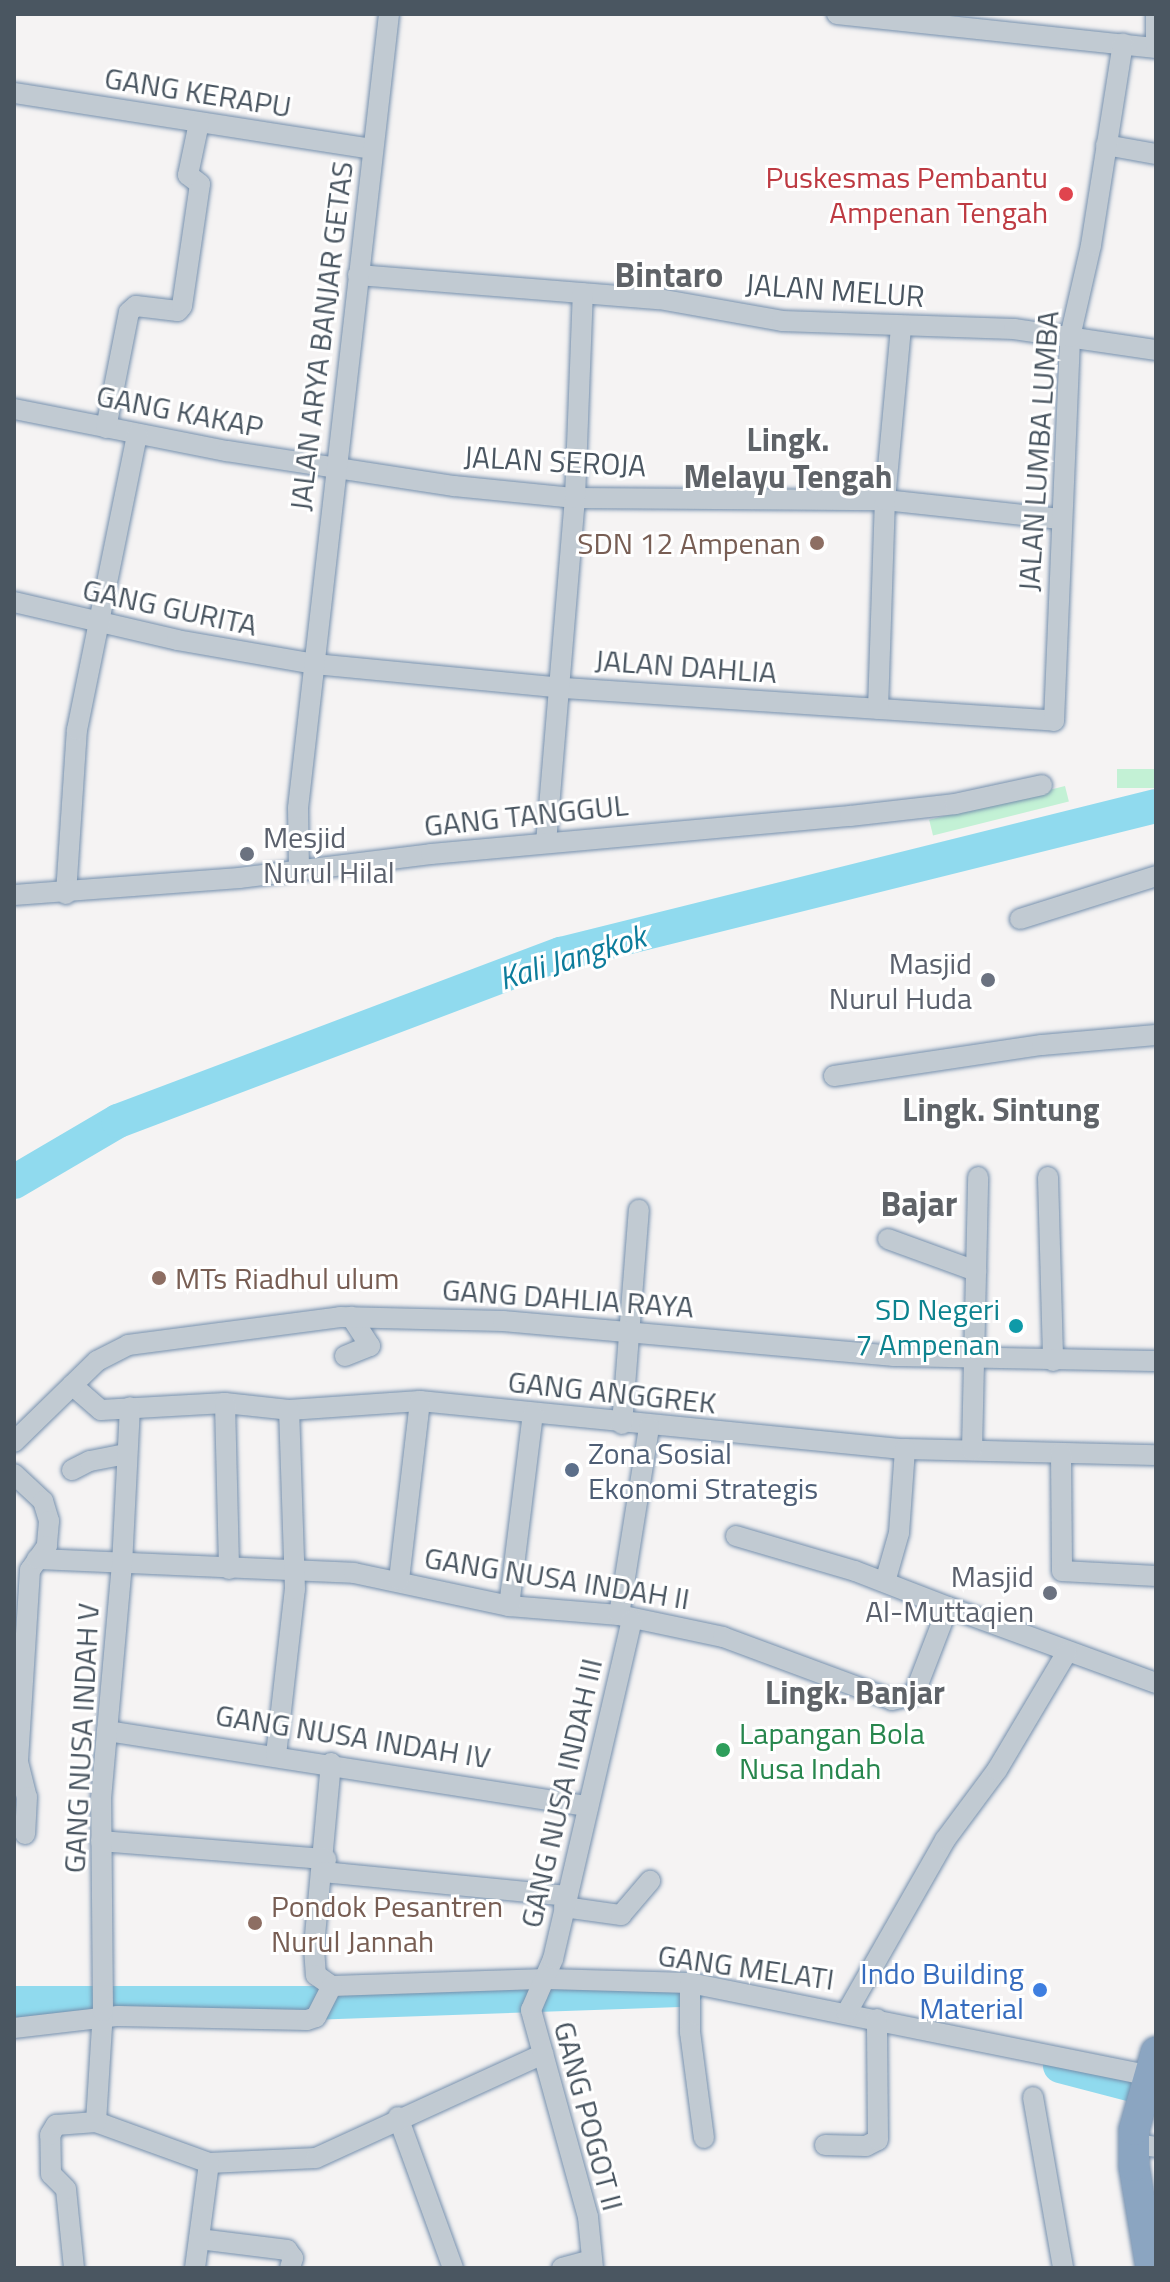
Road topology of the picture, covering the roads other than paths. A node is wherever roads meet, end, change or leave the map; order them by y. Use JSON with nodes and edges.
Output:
{"nodes":[{"id":1,"x":389,"y":14,"type":"edge"},
{"id":2,"x":837,"y":14,"type":"edge"},
{"id":3,"x":1156,"y":14,"type":"edge"},
{"id":4,"x":954,"y":21,"type":"edge"},
{"id":5,"x":1123,"y":44,"type":"junction"},
{"id":6,"x":1156,"y":47,"type":"edge"},
{"id":7,"x":14,"y":93,"type":"edge"},
{"id":8,"x":199,"y":123,"type":"junction"},
{"id":9,"x":1106,"y":145,"type":"junction"},
{"id":10,"x":373,"y":149,"type":"junction"},
{"id":11,"x":1156,"y":154,"type":"edge"},
{"id":12,"x":358,"y":275,"type":"junction"},
{"id":13,"x":583,"y":293,"type":"junction"},
{"id":14,"x":901,"y":326,"type":"junction"},
{"id":15,"x":1070,"y":337,"type":"junction"},
{"id":16,"x":1156,"y":350,"type":"edge"},
{"id":17,"x":14,"y":409,"type":"edge"},
{"id":18,"x":106,"y":428,"type":"junction"},
{"id":19,"x":137,"y":434,"type":"junction"},
{"id":20,"x":335,"y":469,"type":"junction"},
{"id":21,"x":575,"y":498,"type":"junction"},
{"id":22,"x":885,"y":500,"type":"junction"},
{"id":23,"x":1060,"y":519,"type":"junction"},
{"id":24,"x":14,"y":602,"type":"edge"},
{"id":25,"x":99,"y":624,"type":"junction"},
{"id":26,"x":314,"y":664,"type":"junction"},
{"id":27,"x":563,"y":688,"type":"junction"},
{"id":28,"x":878,"y":709,"type":"junction"},
{"id":29,"x":1054,"y":721,"type":"joint"},
{"id":30,"x":1042,"y":785,"type":"dead end"},
{"id":31,"x":546,"y":843,"type":"junction"},
{"id":32,"x":299,"y":871,"type":"junction"},
{"id":33,"x":1156,"y":876,"type":"edge"},
{"id":34,"x":66,"y":894,"type":"junction"},
{"id":35,"x":14,"y":895,"type":"edge"},
{"id":36,"x":1020,"y":919,"type":"dead end"},
{"id":37,"x":1156,"y":1035,"type":"edge"},
{"id":38,"x":834,"y":1076,"type":"dead end"},
{"id":39,"x":978,"y":1177,"type":"dead end"},
{"id":40,"x":1048,"y":1177,"type":"dead end"},
{"id":41,"x":639,"y":1210,"type":"dead end"},
{"id":42,"x":888,"y":1239,"type":"dead end"},
{"id":43,"x":976,"y":1271,"type":"junction"},
{"id":44,"x":351,"y":1317,"type":"junction"},
{"id":45,"x":629,"y":1332,"type":"junction"},
{"id":46,"x":345,"y":1356,"type":"dead end"},
{"id":47,"x":972,"y":1360,"type":"junction"},
{"id":48,"x":1053,"y":1361,"type":"junction"},
{"id":49,"x":1156,"y":1361,"type":"edge"},
{"id":50,"x":72,"y":1385,"type":"junction"},
{"id":51,"x":420,"y":1401,"type":"junction"},
{"id":52,"x":225,"y":1403,"type":"junction"},
{"id":53,"x":130,"y":1407,"type":"junction"},
{"id":54,"x":289,"y":1410,"type":"junction"},
{"id":55,"x":533,"y":1414,"type":"junction"},
{"id":56,"x":622,"y":1424,"type":"junction"},
{"id":57,"x":649,"y":1427,"type":"junction"},
{"id":58,"x":14,"y":1442,"type":"edge"},
{"id":59,"x":905,"y":1449,"type":"junction"},
{"id":60,"x":972,"y":1450,"type":"junction"},
{"id":61,"x":1061,"y":1453,"type":"junction"},
{"id":62,"x":125,"y":1454,"type":"junction"},
{"id":63,"x":1156,"y":1455,"type":"edge"},
{"id":64,"x":72,"y":1470,"type":"dead end"},
{"id":65,"x":14,"y":1474,"type":"edge"},
{"id":66,"x":736,"y":1536,"type":"dead end"},
{"id":67,"x":37,"y":1559,"type":"junction"},
{"id":68,"x":122,"y":1565,"type":"junction"},
{"id":69,"x":229,"y":1569,"type":"junction"},
{"id":70,"x":294,"y":1572,"type":"junction"},
{"id":71,"x":1156,"y":1576,"type":"edge"},
{"id":72,"x":399,"y":1580,"type":"junction"},
{"id":73,"x":885,"y":1582,"type":"junction"},
{"id":74,"x":509,"y":1606,"type":"junction"},
{"id":75,"x":948,"y":1607,"type":"junction"},
{"id":76,"x":626,"y":1618,"type":"junction"},
{"id":77,"x":1067,"y":1652,"type":"junction"},
{"id":78,"x":1156,"y":1683,"type":"edge"},
{"id":79,"x":107,"y":1731,"type":"junction"},
{"id":80,"x":276,"y":1755,"type":"junction"},
{"id":81,"x":331,"y":1763,"type":"junction"},
{"id":82,"x":588,"y":1806,"type":"junction"},
{"id":83,"x":25,"y":1834,"type":"dead end"},
{"id":84,"x":101,"y":1841,"type":"junction"},
{"id":85,"x":325,"y":1866,"type":"junction"},
{"id":86,"x":650,"y":1881,"type":"dead end"},
{"id":87,"x":566,"y":1901,"type":"junction"},
{"id":88,"x":690,"y":1985,"type":"junction"},
{"id":89,"x":544,"y":1986,"type":"junction"},
{"id":90,"x":326,"y":1997,"type":"junction"},
{"id":91,"x":102,"y":2007,"type":"junction"},
{"id":92,"x":847,"y":2012,"type":"junction"},
{"id":93,"x":877,"y":2021,"type":"junction"},
{"id":94,"x":14,"y":2028,"type":"edge"},
{"id":95,"x":543,"y":2054,"type":"junction"},
{"id":96,"x":1149,"y":2069,"type":"edge"},
{"id":97,"x":1033,"y":2097,"type":"dead end"},
{"id":98,"x":398,"y":2117,"type":"junction"},
{"id":99,"x":96,"y":2122,"type":"junction"},
{"id":100,"x":704,"y":2138,"type":"dead end"},
{"id":101,"x":825,"y":2145,"type":"dead end"},
{"id":102,"x":1146,"y":2146,"type":"edge"},
{"id":103,"x":209,"y":2163,"type":"junction"},
{"id":104,"x":199,"y":2239,"type":"junction"},
{"id":105,"x":592,"y":2264,"type":"edge"},
{"id":106,"x":74,"y":2268,"type":"edge"},
{"id":107,"x":195,"y":2268,"type":"edge"},
{"id":108,"x":290,"y":2268,"type":"edge"},
{"id":109,"x":453,"y":2268,"type":"edge"},
{"id":110,"x":562,"y":2268,"type":"edge"},
{"id":111,"x":1063,"y":2268,"type":"edge"},
{"id":112,"x":1151,"y":2268,"type":"edge"}],
"edges":[{"from":1,"to":10,"type":"street","name":"JALAN ARYA BANJAR GETAS"},
{"from":2,"to":4,"type":"street"},
{"from":3,"to":6,"type":"street"},
{"from":4,"to":5,"type":"street"},
{"from":5,"to":6,"type":"street"},
{"from":5,"to":9,"type":"street","name":"JALAN LUMBA LUMBA"},
{"from":7,"to":8,"type":"street","name":"GANG KERAPU"},
{"from":8,"to":10,"type":"street","name":"GANG KERAPU"},
{"from":8,"to":18,"type":"street"},
{"from":9,"to":11,"type":"street"},
{"from":9,"to":15,"type":"street","name":"JALAN LUMBA LUMBA"},
{"from":10,"to":12,"type":"street","name":"JALAN ARYA BANJAR GETAS"},
{"from":12,"to":13,"type":"street","name":"JALAN MELUR"},
{"from":12,"to":20,"type":"street","name":"JALAN ARYA BANJAR GETAS"},
{"from":13,"to":14,"type":"street","name":"JALAN MELUR"},
{"from":13,"to":21,"type":"street"},
{"from":14,"to":15,"type":"street","name":"JALAN MELUR"},
{"from":14,"to":22,"type":"street"},
{"from":15,"to":16,"type":"street","name":"JALAN MELUR"},
{"from":15,"to":23,"type":"street","name":"JALAN LUMBA LUMBA"},
{"from":17,"to":18,"type":"street","name":"GANG KAKAP"},
{"from":18,"to":19,"type":"street","name":"GANG KAKAP"},
{"from":19,"to":20,"type":"street","name":"GANG KAKAP"},
{"from":19,"to":25,"type":"street"},
{"from":20,"to":21,"type":"street","name":"JALAN SEROJA"},
{"from":20,"to":26,"type":"street","name":"JALAN ARYA BANJAR GETAS"},
{"from":21,"to":22,"type":"street","name":"JALAN SEROJA"},
{"from":21,"to":27,"type":"street"},
{"from":22,"to":23,"type":"street","name":"JALAN SEROJA"},
{"from":22,"to":28,"type":"street"},
{"from":23,"to":29,"type":"street","name":"JALAN LUMBA LUMBA"},
{"from":24,"to":25,"type":"street","name":"GANG GURITA"},
{"from":25,"to":26,"type":"street","name":"GANG GURITA"},
{"from":25,"to":34,"type":"street"},
{"from":26,"to":27,"type":"street","name":"JALAN DAHLIA"},
{"from":26,"to":32,"type":"street","name":"JALAN ARYA BANJAR GETAS"},
{"from":27,"to":28,"type":"street","name":"JALAN DAHLIA"},
{"from":27,"to":31,"type":"street"},
{"from":28,"to":29,"type":"street","name":"JALAN DAHLIA"},
{"from":30,"to":31,"type":"street","name":"GANG TANGGUL"},
{"from":31,"to":32,"type":"street","name":"GANG TANGGUL"},
{"from":32,"to":34,"type":"street","name":"GANG TANGGUL"},
{"from":33,"to":36,"type":"street"},
{"from":34,"to":35,"type":"street","name":"GANG TANGGUL"},
{"from":37,"to":38,"type":"street"},
{"from":39,"to":43,"type":"street"},
{"from":40,"to":48,"type":"street"},
{"from":41,"to":45,"type":"street"},
{"from":42,"to":43,"type":"street"},
{"from":43,"to":47,"type":"street"},
{"from":44,"to":45,"type":"street","name":"GANG DAHLIA RAYA"},
{"from":44,"to":46,"type":"street"},
{"from":44,"to":50,"type":"street","name":"GANG DAHLIA RAYA"},
{"from":45,"to":47,"type":"street","name":"GANG DAHLIA RAYA"},
{"from":45,"to":56,"type":"street"},
{"from":47,"to":48,"type":"street","name":"GANG DAHLIA RAYA"},
{"from":47,"to":60,"type":"street"},
{"from":48,"to":49,"type":"street","name":"GANG DAHLIA RAYA"},
{"from":50,"to":53,"type":"street","name":"GANG ANGGREK"},
{"from":50,"to":58,"type":"street","name":"GANG DAHLIA RAYA"},
{"from":51,"to":54,"type":"street","name":"GANG ANGGREK"},
{"from":51,"to":55,"type":"street","name":"GANG ANGGREK"},
{"from":51,"to":72,"type":"street"},
{"from":52,"to":53,"type":"street","name":"GANG ANGGREK"},
{"from":52,"to":54,"type":"street","name":"GANG ANGGREK"},
{"from":52,"to":69,"type":"street"},
{"from":53,"to":62,"type":"street","name":"GANG NUSA INDAH V"},
{"from":54,"to":70,"type":"street"},
{"from":55,"to":56,"type":"street","name":"GANG ANGGREK"},
{"from":55,"to":74,"type":"street"},
{"from":56,"to":57,"type":"street","name":"GANG ANGGREK"},
{"from":57,"to":59,"type":"street","name":"GANG ANGGREK"},
{"from":57,"to":76,"type":"street","name":"GANG NUSA INDAH III"},
{"from":59,"to":60,"type":"street","name":"GANG ANGGREK"},
{"from":59,"to":73,"type":"street"},
{"from":60,"to":61,"type":"street","name":"GANG ANGGREK"},
{"from":61,"to":63,"type":"street","name":"GANG ANGGREK"},
{"from":61,"to":71,"type":"street"},
{"from":62,"to":64,"type":"street"},
{"from":62,"to":68,"type":"street","name":"GANG NUSA INDAH V"},
{"from":65,"to":67,"type":"street"},
{"from":66,"to":73,"type":"street"},
{"from":67,"to":68,"type":"street","name":"GANG NUSA INDAH II"},
{"from":67,"to":83,"type":"street"},
{"from":68,"to":69,"type":"street","name":"GANG NUSA INDAH II"},
{"from":68,"to":79,"type":"street","name":"GANG NUSA INDAH V"},
{"from":69,"to":70,"type":"street","name":"GANG NUSA INDAH II"},
{"from":70,"to":72,"type":"street","name":"GANG NUSA INDAH II"},
{"from":70,"to":80,"type":"street"},
{"from":72,"to":74,"type":"street","name":"GANG NUSA INDAH II"},
{"from":73,"to":75,"type":"street"},
{"from":74,"to":76,"type":"street","name":"GANG NUSA INDAH II"},
{"from":75,"to":76,"type":"street","name":"GANG NUSA INDAH II"},
{"from":75,"to":77,"type":"street"},
{"from":76,"to":82,"type":"street","name":"GANG NUSA INDAH III"},
{"from":77,"to":78,"type":"street"},
{"from":77,"to":92,"type":"street"},
{"from":79,"to":80,"type":"street","name":"GANG NUSA INDAH IV"},
{"from":79,"to":84,"type":"street","name":"GANG NUSA INDAH V"},
{"from":80,"to":81,"type":"street","name":"GANG NUSA INDAH IV"},
{"from":81,"to":82,"type":"street","name":"GANG NUSA INDAH IV"},
{"from":81,"to":85,"type":"street"},
{"from":82,"to":87,"type":"street","name":"GANG NUSA INDAH III"},
{"from":84,"to":85,"type":"street"},
{"from":84,"to":91,"type":"street","name":"GANG NUSA INDAH V"},
{"from":85,"to":87,"type":"street"},
{"from":85,"to":90,"type":"street"},
{"from":86,"to":87,"type":"street"},
{"from":87,"to":89,"type":"street","name":"GANG NUSA INDAH III"},
{"from":88,"to":89,"type":"street","name":"GANG MELATI"},
{"from":88,"to":92,"type":"street","name":"GANG MELATI"},
{"from":88,"to":100,"type":"street"},
{"from":89,"to":90,"type":"street","name":"GANG MELATI"},
{"from":89,"to":95,"type":"street","name":"GANG POGOT II"},
{"from":90,"to":91,"type":"street","name":"GANG MELATI"},
{"from":91,"to":94,"type":"street","name":"GANG MELATI"},
{"from":91,"to":99,"type":"street","name":"GANG NUSA INDAH V"},
{"from":92,"to":93,"type":"street","name":"GANG MELATI"},
{"from":93,"to":96,"type":"street","name":"GANG MELATI"},
{"from":93,"to":101,"type":"street"},
{"from":95,"to":98,"type":"street"},
{"from":95,"to":105,"type":"street","name":"GANG POGOT II"},
{"from":96,"to":102,"type":"highway"},
{"from":97,"to":111,"type":"street"},
{"from":98,"to":103,"type":"street"},
{"from":98,"to":109,"type":"street"},
{"from":99,"to":103,"type":"street"},
{"from":99,"to":106,"type":"street"},
{"from":102,"to":112,"type":"highway"},
{"from":103,"to":104,"type":"street"},
{"from":104,"to":107,"type":"street"},
{"from":104,"to":108,"type":"street"},
{"from":105,"to":110,"type":"street"}]}
